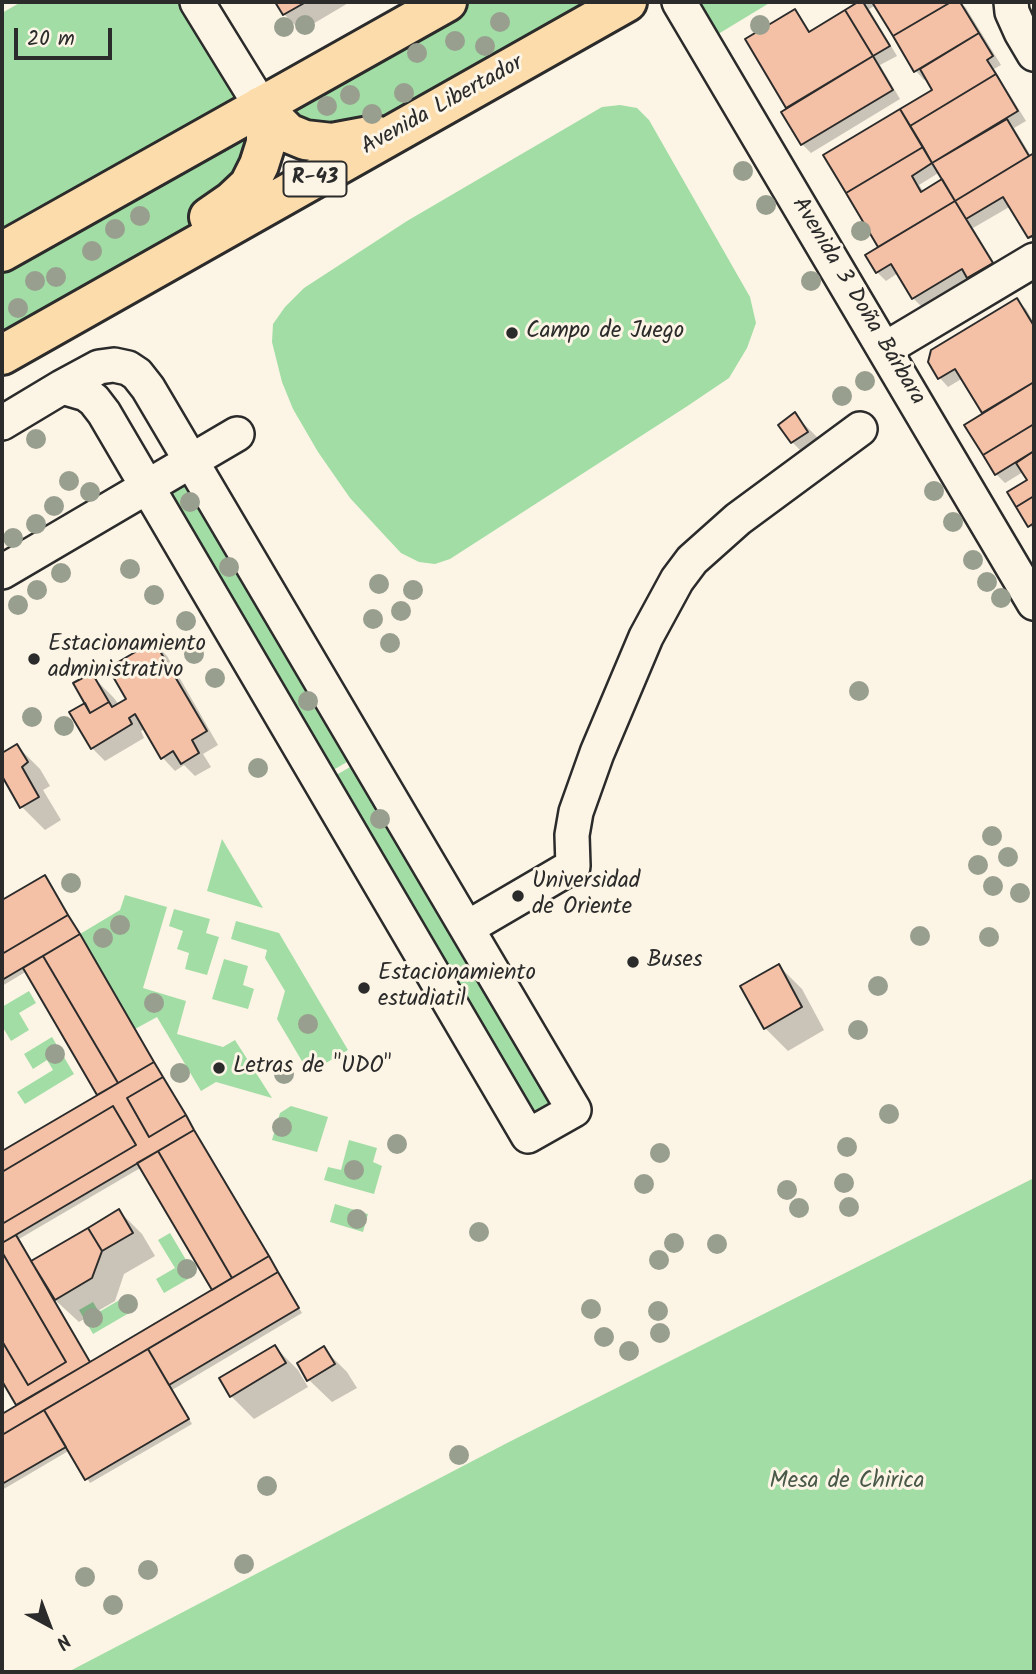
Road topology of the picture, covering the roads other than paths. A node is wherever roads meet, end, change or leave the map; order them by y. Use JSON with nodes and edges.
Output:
{"nodes":[{"id":1,"x":197,"y":2,"type":"edge"},
{"id":2,"x":413,"y":2,"type":"edge"},
{"id":3,"x":447,"y":2,"type":"edge"},
{"id":4,"x":627,"y":2,"type":"edge"},
{"id":5,"x":680,"y":2,"type":"edge"},
{"id":6,"x":1011,"y":2,"type":"edge"},
{"id":7,"x":390,"y":33,"type":"junction"},
{"id":8,"x":1034,"y":54,"type":"edge"},
{"id":9,"x":261,"y":106,"type":"junction"},
{"id":10,"x":406,"y":127,"type":"junction"},
{"id":11,"x":2,"y":252,"type":"edge"},
{"id":12,"x":1034,"y":260,"type":"edge"},
{"id":13,"x":74,"y":314,"type":"junction"},
{"id":14,"x":885,"y":349,"type":"junction"},
{"id":15,"x":2,"y":355,"type":"edge"},
{"id":16,"x":62,"y":387,"type":"junction"},
{"id":17,"x":2,"y":423,"type":"edge"},
{"id":18,"x":860,"y":429,"type":"dead end"},
{"id":19,"x":237,"y":434,"type":"dead end"},
{"id":20,"x":191,"y":461,"type":"junction"},
{"id":21,"x":147,"y":486,"type":"junction"},
{"id":22,"x":2,"y":572,"type":"edge"},
{"id":23,"x":1034,"y":603,"type":"edge"},
{"id":24,"x":365,"y":755,"type":"junction"},
{"id":25,"x":319,"y":781,"type":"junction"},
{"id":26,"x":467,"y":928,"type":"junction"}],
"edges":[{"from":1,"to":9,"type":"street"},
{"from":2,"to":7,"type":"street"},
{"from":3,"to":7,"type":"main road"},
{"from":4,"to":10,"type":"main road","name":"Avenida Libertador","number":"R-43"},
{"from":5,"to":14,"type":"street","name":"Avenida 3 Doña Bárbara"},
{"from":6,"to":8,"type":"street"},
{"from":7,"to":9,"type":"main road"},
{"from":9,"to":10,"type":"main road"},
{"from":9,"to":11,"type":"main road"},
{"from":9,"to":13,"type":"main road"},
{"from":10,"to":13,"type":"main road","name":"Avenida Libertador","number":"R-43"},
{"from":12,"to":14,"type":"street"},
{"from":13,"to":15,"type":"main road","name":"Avenida Libertador","number":"R-43"},
{"from":14,"to":23,"type":"street","name":"Avenida 3 Doña Bárbara"},
{"from":16,"to":17,"type":"street"},
{"from":16,"to":20,"type":"street"},
{"from":16,"to":21,"type":"street"},
{"from":18,"to":26,"type":"street"},
{"from":19,"to":20,"type":"street"},
{"from":20,"to":21,"type":"street"},
{"from":20,"to":24,"type":"street"},
{"from":21,"to":22,"type":"street"},
{"from":21,"to":25,"type":"street"},
{"from":24,"to":25,"type":"street"},
{"from":24,"to":26,"type":"street"},
{"from":25,"to":26,"type":"street"}]}
